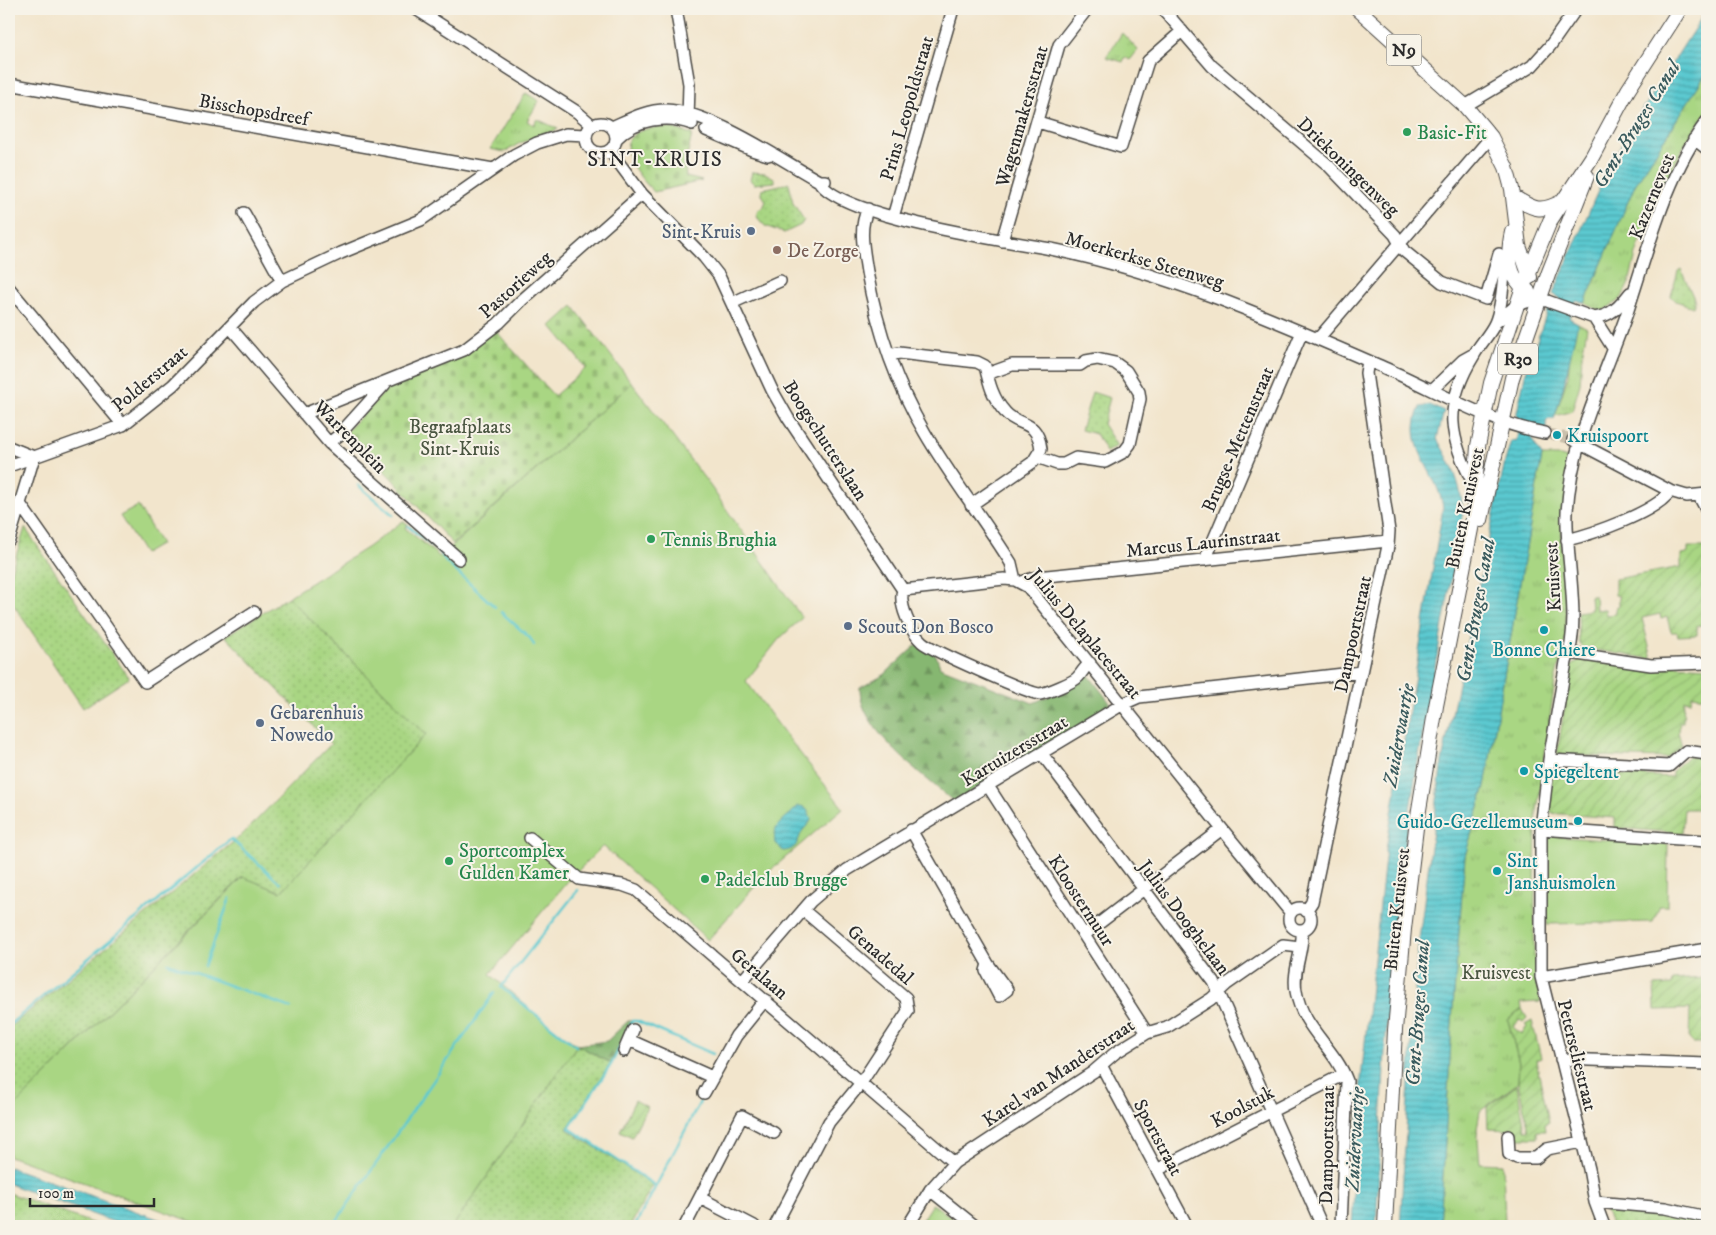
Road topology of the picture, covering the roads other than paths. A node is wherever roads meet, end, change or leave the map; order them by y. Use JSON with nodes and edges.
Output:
{"nodes":[{"id":1,"x":416,"y":9,"type":"edge"},
{"id":2,"x":676,"y":9,"type":"edge"},
{"id":3,"x":953,"y":9,"type":"edge"},
{"id":4,"x":1087,"y":9,"type":"edge"},
{"id":5,"x":1163,"y":9,"type":"edge"},
{"id":6,"x":1358,"y":9,"type":"edge"},
{"id":7,"x":1576,"y":9,"type":"edge"},
{"id":8,"x":1680,"y":9,"type":"edge"},
{"id":9,"x":1182,"y":31,"type":"junction"},
{"id":10,"x":9,"y":84,"type":"edge"},
{"id":11,"x":1465,"y":106,"type":"junction"},
{"id":12,"x":577,"y":112,"type":"junction"},
{"id":13,"x":688,"y":118,"type":"junction"},
{"id":14,"x":1038,"y":122,"type":"junction"},
{"id":15,"x":1707,"y":122,"type":"edge"},
{"id":16,"x":589,"y":130,"type":"junction"},
{"id":17,"x":614,"y":132,"type":"junction"},
{"id":18,"x":566,"y":134,"type":"junction"},
{"id":19,"x":1491,"y":137,"type":"junction"},
{"id":20,"x":1694,"y":139,"type":"junction"},
{"id":21,"x":1707,"y":149,"type":"edge"},
{"id":22,"x":610,"y":151,"type":"junction"},
{"id":23,"x":1592,"y":157,"type":"junction"},
{"id":24,"x":493,"y":169,"type":"junction"},
{"id":25,"x":642,"y":194,"type":"junction"},
{"id":26,"x":1514,"y":197,"type":"junction"},
{"id":27,"x":1565,"y":200,"type":"junction"},
{"id":28,"x":868,"y":209,"type":"junction"},
{"id":29,"x":244,"y":213,"type":"dead end"},
{"id":30,"x":893,"y":216,"type":"junction"},
{"id":31,"x":1514,"y":224,"type":"junction"},
{"id":32,"x":1002,"y":241,"type":"junction"},
{"id":33,"x":1399,"y":243,"type":"junction"},
{"id":34,"x":1504,"y":250,"type":"junction"},
{"id":35,"x":1528,"y":273,"type":"junction"},
{"id":36,"x":282,"y":281,"type":"junction"},
{"id":37,"x":780,"y":281,"type":"dead end"},
{"id":38,"x":1523,"y":287,"type":"junction"},
{"id":39,"x":9,"y":288,"type":"edge"},
{"id":40,"x":1635,"y":288,"type":"junction"},
{"id":41,"x":1545,"y":300,"type":"junction"},
{"id":42,"x":732,"y":303,"type":"junction"},
{"id":43,"x":1517,"y":305,"type":"junction"},
{"id":44,"x":1594,"y":318,"type":"junction"},
{"id":45,"x":1494,"y":324,"type":"junction"},
{"id":46,"x":230,"y":327,"type":"junction"},
{"id":47,"x":1302,"y":332,"type":"junction"},
{"id":48,"x":1318,"y":339,"type":"junction"},
{"id":49,"x":1613,"y":348,"type":"junction"},
{"id":50,"x":1474,"y":354,"type":"junction"},
{"id":51,"x":889,"y":355,"type":"junction"},
{"id":52,"x":1368,"y":361,"type":"junction"},
{"id":53,"x":987,"y":374,"type":"junction"},
{"id":54,"x":392,"y":380,"type":"junction"},
{"id":55,"x":1432,"y":390,"type":"junction"},
{"id":56,"x":1455,"y":400,"type":"junction"},
{"id":57,"x":304,"y":414,"type":"junction"},
{"id":58,"x":1484,"y":414,"type":"junction"},
{"id":59,"x":1502,"y":422,"type":"junction"},
{"id":60,"x":123,"y":425,"type":"junction"},
{"id":61,"x":1540,"y":432,"type":"tunnel mouth"},
{"id":62,"x":1576,"y":441,"type":"junction"},
{"id":63,"x":329,"y":443,"type":"junction"},
{"id":64,"x":9,"y":447,"type":"edge"},
{"id":65,"x":34,"y":457,"type":"junction"},
{"id":66,"x":1037,"y":457,"type":"junction"},
{"id":67,"x":9,"y":466,"type":"edge"},
{"id":68,"x":1476,"y":488,"type":"junction"},
{"id":69,"x":1670,"y":491,"type":"junction"},
{"id":70,"x":1703,"y":495,"type":"edge"},
{"id":71,"x":20,"y":504,"type":"junction"},
{"id":72,"x":971,"y":504,"type":"junction"},
{"id":73,"x":1707,"y":511,"type":"edge"},
{"id":74,"x":9,"y":540,"type":"edge"},
{"id":75,"x":1567,"y":540,"type":"junction"},
{"id":76,"x":1388,"y":541,"type":"junction"},
{"id":77,"x":459,"y":559,"type":"dead end"},
{"id":78,"x":1205,"y":560,"type":"junction"},
{"id":79,"x":1019,"y":581,"type":"junction"},
{"id":80,"x":903,"y":590,"type":"junction"},
{"id":81,"x":254,"y":612,"type":"dead end"},
{"id":82,"x":1570,"y":653,"type":"junction"},
{"id":83,"x":1090,"y":663,"type":"junction"},
{"id":84,"x":1707,"y":663,"type":"edge"},
{"id":85,"x":1361,"y":672,"type":"junction"},
{"id":86,"x":1123,"y":704,"type":"junction"},
{"id":87,"x":1042,"y":754,"type":"junction"},
{"id":88,"x":1707,"y":754,"type":"edge"},
{"id":89,"x":1549,"y":760,"type":"junction"},
{"id":90,"x":988,"y":786,"type":"junction"},
{"id":91,"x":1222,"y":829,"type":"junction"},
{"id":92,"x":1541,"y":829,"type":"junction"},
{"id":93,"x":911,"y":830,"type":"junction"},
{"id":94,"x":530,"y":838,"type":"dead end"},
{"id":95,"x":1707,"y":841,"type":"edge"},
{"id":96,"x":1143,"y":889,"type":"junction"},
{"id":97,"x":804,"y":910,"type":"junction"},
{"id":98,"x":1306,"y":911,"type":"junction"},
{"id":99,"x":1291,"y":913,"type":"junction"},
{"id":100,"x":1302,"y":930,"type":"junction"},
{"id":101,"x":1084,"y":936,"type":"junction"},
{"id":102,"x":1300,"y":946,"type":"junction"},
{"id":103,"x":1707,"y":949,"type":"edge"},
{"id":104,"x":988,"y":964,"type":"dead end"},
{"id":105,"x":1541,"y":978,"type":"junction"},
{"id":106,"x":742,"y":981,"type":"junction"},
{"id":107,"x":1218,"y":991,"type":"junction"},
{"id":108,"x":766,"y":1000,"type":"junction"},
{"id":109,"x":1147,"y":1033,"type":"junction"},
{"id":110,"x":624,"y":1051,"type":"dead end"},
{"id":111,"x":1561,"y":1058,"type":"junction"},
{"id":112,"x":1707,"y":1064,"type":"edge"},
{"id":113,"x":1101,"y":1065,"type":"junction"},
{"id":114,"x":1344,"y":1074,"type":"junction"},
{"id":115,"x":712,"y":1077,"type":"junction"},
{"id":116,"x":861,"y":1083,"type":"junction"},
{"id":117,"x":704,"y":1093,"type":"dead end"},
{"id":118,"x":1270,"y":1111,"type":"junction"},
{"id":119,"x":774,"y":1132,"type":"dead end"},
{"id":120,"x":1508,"y":1136,"type":"dead end"},
{"id":121,"x":1582,"y":1142,"type":"junction"},
{"id":122,"x":954,"y":1163,"type":"junction"},
{"id":123,"x":1157,"y":1170,"type":"junction"},
{"id":124,"x":930,"y":1190,"type":"junction"},
{"id":125,"x":700,"y":1198,"type":"junction"},
{"id":126,"x":1595,"y":1202,"type":"junction"},
{"id":127,"x":1707,"y":1217,"type":"edge"},
{"id":128,"x":685,"y":1226,"type":"edge"},
{"id":129,"x":754,"y":1226,"type":"edge"},
{"id":130,"x":775,"y":1226,"type":"edge"},
{"id":131,"x":908,"y":1226,"type":"edge"},
{"id":132,"x":975,"y":1226,"type":"edge"},
{"id":133,"x":1187,"y":1226,"type":"edge"},
{"id":134,"x":1322,"y":1226,"type":"edge"},
{"id":135,"x":1341,"y":1226,"type":"edge"},
{"id":136,"x":1385,"y":1226,"type":"edge"},
{"id":137,"x":1392,"y":1226,"type":"edge"},
{"id":138,"x":1604,"y":1226,"type":"edge"}],
"edges":[{"from":1,"to":12,"type":"street"},
{"from":2,"to":13,"type":"street"},
{"from":3,"to":30,"type":"street","name":"Prins Leopoldstraat"},
{"from":4,"to":14,"type":"street","name":"Wagenmakersstraat"},
{"from":5,"to":9,"type":"street","name":"Driekoningenweg"},
{"from":6,"to":11,"type":"main road","number":"N9"},
{"from":7,"to":11,"type":"street"},
{"from":8,"to":23,"type":"main road","number":"R30"},
{"from":9,"to":14,"type":"street"},
{"from":9,"to":33,"type":"street","name":"Driekoningenweg"},
{"from":10,"to":24,"type":"street","name":"Bisschopsdreef"},
{"from":11,"to":19,"type":"main road","number":"N9"},
{"from":12,"to":16,"type":"street"},
{"from":12,"to":18,"type":"street"},
{"from":13,"to":17,"type":"street","name":"Moerkerkse Steenweg"},
{"from":13,"to":28,"type":"street","name":"Moerkerkse Steenweg"},
{"from":14,"to":32,"type":"street","name":"Wagenmakersstraat"},
{"from":15,"to":20,"type":"street","name":"Kazernevest"},
{"from":16,"to":17,"type":"street"},
{"from":16,"to":18,"type":"street","name":"Polderstraat"},
{"from":16,"to":22,"type":"street"},
{"from":17,"to":22,"type":"street"},
{"from":18,"to":24,"type":"street","name":"Polderstraat"},
{"from":19,"to":26,"type":"main road","number":"N9"},
{"from":19,"to":33,"type":"street"},
{"from":20,"to":21,"type":"street"},
{"from":20,"to":40,"type":"street","name":"Kazernevest"},
{"from":22,"to":25,"type":"street","name":"Boogschutterslaan"},
{"from":23,"to":27,"type":"main road","number":"R30"},
{"from":23,"to":41,"type":"main road","number":"R30"},
{"from":24,"to":36,"type":"street","name":"Polderstraat"},
{"from":25,"to":42,"type":"street","name":"Boogschutterslaan"},
{"from":25,"to":54,"type":"street","name":"Pastorieweg"},
{"from":26,"to":27,"type":"main road"},
{"from":26,"to":31,"type":"main road","number":"N9"},
{"from":27,"to":35,"type":"main road","number":"R30"},
{"from":28,"to":30,"type":"street","name":"Moerkerkse Steenweg"},
{"from":28,"to":51,"type":"street","name":"Julius Delaplacestraat"},
{"from":29,"to":36,"type":"street"},
{"from":30,"to":32,"type":"street","name":"Moerkerkse Steenweg"},
{"from":31,"to":34,"type":"main road","number":"N9"},
{"from":31,"to":35,"type":"main road","number":"N9"},
{"from":32,"to":47,"type":"street","name":"Moerkerkse Steenweg"},
{"from":33,"to":34,"type":"street","name":"Driekoningenweg"},
{"from":33,"to":48,"type":"street"},
{"from":34,"to":38,"type":"main road","number":"N9"},
{"from":34,"to":45,"type":"street"},
{"from":35,"to":38,"type":"main road","number":"R30"},
{"from":35,"to":41,"type":"main road","number":"N9"},
{"from":36,"to":46,"type":"street","name":"Polderstraat"},
{"from":37,"to":42,"type":"street"},
{"from":38,"to":41,"type":"main road","number":"N9"},
{"from":38,"to":43,"type":"main road","number":"R30"},
{"from":39,"to":60,"type":"street"},
{"from":40,"to":44,"type":"street","name":"Kazernevest"},
{"from":40,"to":49,"type":"street","name":"Kazernevest"},
{"from":41,"to":43,"type":"street"},
{"from":41,"to":44,"type":"street"},
{"from":41,"to":59,"type":"main road","number":"R30"},
{"from":42,"to":80,"type":"street","name":"Boogschutterslaan"},
{"from":43,"to":45,"type":"street"},
{"from":43,"to":58,"type":"main road","number":"R30"},
{"from":44,"to":49,"type":"street"},
{"from":45,"to":50,"type":"street"},
{"from":46,"to":57,"type":"street","name":"Warrenplein"},
{"from":46,"to":60,"type":"street","name":"Polderstraat"},
{"from":47,"to":48,"type":"street","name":"Moerkerkse Steenweg"},
{"from":47,"to":78,"type":"street","name":"Brugse-Mettenstraat"},
{"from":48,"to":52,"type":"street","name":"Moerkerkse Steenweg"},
{"from":49,"to":62,"type":"street","name":"Kazernevest"},
{"from":50,"to":55,"type":"street"},
{"from":50,"to":56,"type":"street","name":"Buiten Kruisvest"},
{"from":51,"to":53,"type":"street"},
{"from":51,"to":72,"type":"street","name":"Julius Delaplacestraat"},
{"from":52,"to":55,"type":"street","name":"Moerkerkse Steenweg"},
{"from":52,"to":76,"type":"street","name":"Dampoortstraat"},
{"from":53,"to":66,"type":"street"},
{"from":53,"to":66,"type":"street"},
{"from":54,"to":57,"type":"street","name":"Pastorieweg"},
{"from":54,"to":63,"type":"street"},
{"from":55,"to":56,"type":"street","name":"Moerkerkse Steenweg"},
{"from":56,"to":58,"type":"street","name":"Moerkerkse Steenweg"},
{"from":56,"to":68,"type":"street","name":"Buiten Kruisvest"},
{"from":57,"to":63,"type":"street","name":"Warrenplein"},
{"from":58,"to":59,"type":"street","name":"Moerkerkse Steenweg"},
{"from":58,"to":68,"type":"main road","name":"Buiten Kruisvest","number":"R30"},
{"from":59,"to":61,"type":"street","name":"Moerkerkse Steenweg"},
{"from":59,"to":137,"type":"main road","name":"Buiten Kruisvest","number":"R30"},
{"from":60,"to":65,"type":"street","name":"Polderstraat"},
{"from":62,"to":69,"type":"street"},
{"from":62,"to":75,"type":"street","name":"Kruisvest"},
{"from":63,"to":77,"type":"street","name":"Warrenplein"},
{"from":64,"to":65,"type":"street"},
{"from":65,"to":67,"type":"street","name":"Polderstraat"},
{"from":65,"to":71,"type":"street"},
{"from":66,"to":72,"type":"street"},
{"from":68,"to":136,"type":"main road","name":"Buiten Kruisvest","number":"R30"},
{"from":69,"to":70,"type":"street"},
{"from":69,"to":75,"type":"street"},
{"from":70,"to":73,"type":"street"},
{"from":71,"to":74,"type":"street"},
{"from":71,"to":81,"type":"street"},
{"from":72,"to":79,"type":"street","name":"Julius Delaplacestraat"},
{"from":75,"to":82,"type":"street","name":"Kruisvest"},
{"from":76,"to":78,"type":"street","name":"Marcus Laurinstraat"},
{"from":76,"to":85,"type":"street","name":"Dampoortstraat"},
{"from":78,"to":79,"type":"street","name":"Marcus Laurinstraat"},
{"from":79,"to":80,"type":"street","name":"Marcus Laurinstraat"},
{"from":79,"to":83,"type":"street","name":"Julius Delaplacestraat"},
{"from":80,"to":83,"type":"street"},
{"from":82,"to":84,"type":"street"},
{"from":82,"to":89,"type":"street","name":"Kruisvest"},
{"from":83,"to":86,"type":"street","name":"Julius Delaplacestraat"},
{"from":85,"to":86,"type":"street","name":"Kartuizersstraat"},
{"from":85,"to":98,"type":"street","name":"Dampoortstraat"},
{"from":86,"to":87,"type":"street","name":"Kartuizersstraat"},
{"from":86,"to":91,"type":"street","name":"Julius Delaplacestraat"},
{"from":87,"to":90,"type":"street","name":"Kartuizersstraat"},
{"from":87,"to":96,"type":"street","name":"Julius Dooghelaan"},
{"from":88,"to":89,"type":"street"},
{"from":89,"to":92,"type":"street","name":"Kruisvest"},
{"from":90,"to":93,"type":"street","name":"Kartuizersstraat"},
{"from":90,"to":101,"type":"street","name":"Kloostermuur"},
{"from":91,"to":96,"type":"street"},
{"from":91,"to":99,"type":"street","name":"Julius Delaplacestraat"},
{"from":92,"to":95,"type":"street"},
{"from":92,"to":105,"type":"street","name":"Kruisvest"},
{"from":93,"to":97,"type":"street","name":"Kartuizersstraat"},
{"from":93,"to":104,"type":"street"},
{"from":94,"to":106,"type":"street","name":"Geralaan"},
{"from":96,"to":101,"type":"street"},
{"from":96,"to":107,"type":"street","name":"Julius Dooghelaan"},
{"from":97,"to":106,"type":"street","name":"Kartuizersstraat"},
{"from":97,"to":116,"type":"street","name":"Genadedal"},
{"from":98,"to":99,"type":"street"},
{"from":98,"to":100,"type":"street","name":"Dampoortstraat"},
{"from":99,"to":100,"type":"street"},
{"from":100,"to":102,"type":"street","name":"Dampoortstraat"},
{"from":101,"to":109,"type":"street","name":"Kloostermuur"},
{"from":102,"to":107,"type":"street","name":"Karel van Manderstraat"},
{"from":102,"to":114,"type":"street","name":"Dampoortstraat"},
{"from":103,"to":105,"type":"street"},
{"from":105,"to":111,"type":"street","name":"Peterseliestraat"},
{"from":106,"to":108,"type":"street","name":"Geralaan"},
{"from":107,"to":109,"type":"street","name":"Karel van Manderstraat"},
{"from":107,"to":118,"type":"street","name":"Julius Dooghelaan"},
{"from":108,"to":115,"type":"street"},
{"from":108,"to":116,"type":"street","name":"Geralaan"},
{"from":109,"to":113,"type":"street","name":"Karel van Manderstraat"},
{"from":110,"to":115,"type":"street"},
{"from":111,"to":112,"type":"street"},
{"from":111,"to":121,"type":"street","name":"Peterseliestraat"},
{"from":113,"to":122,"type":"street","name":"Karel van Manderstraat"},
{"from":113,"to":123,"type":"street","name":"Sportstraat"},
{"from":114,"to":118,"type":"street","name":"Koolstuk"},
{"from":114,"to":135,"type":"street","name":"Dampoortstraat"},
{"from":115,"to":117,"type":"street"},
{"from":116,"to":122,"type":"street","name":"Geralaan"},
{"from":116,"to":130,"type":"street","name":"Genadedal"},
{"from":118,"to":123,"type":"street","name":"Koolstuk"},
{"from":118,"to":134,"type":"street","name":"Julius Dooghelaan"},
{"from":119,"to":125,"type":"street"},
{"from":120,"to":121,"type":"street"},
{"from":121,"to":126,"type":"street","name":"Peterseliestraat"},
{"from":122,"to":124,"type":"street","name":"Karel van Manderstraat"},
{"from":123,"to":133,"type":"street","name":"Sportstraat"},
{"from":124,"to":131,"type":"street","name":"Karel van Manderstraat"},
{"from":124,"to":132,"type":"street"},
{"from":125,"to":128,"type":"street"},
{"from":125,"to":129,"type":"street"},
{"from":126,"to":127,"type":"street"},
{"from":126,"to":138,"type":"street","name":"Peterseliestraat"}]}
